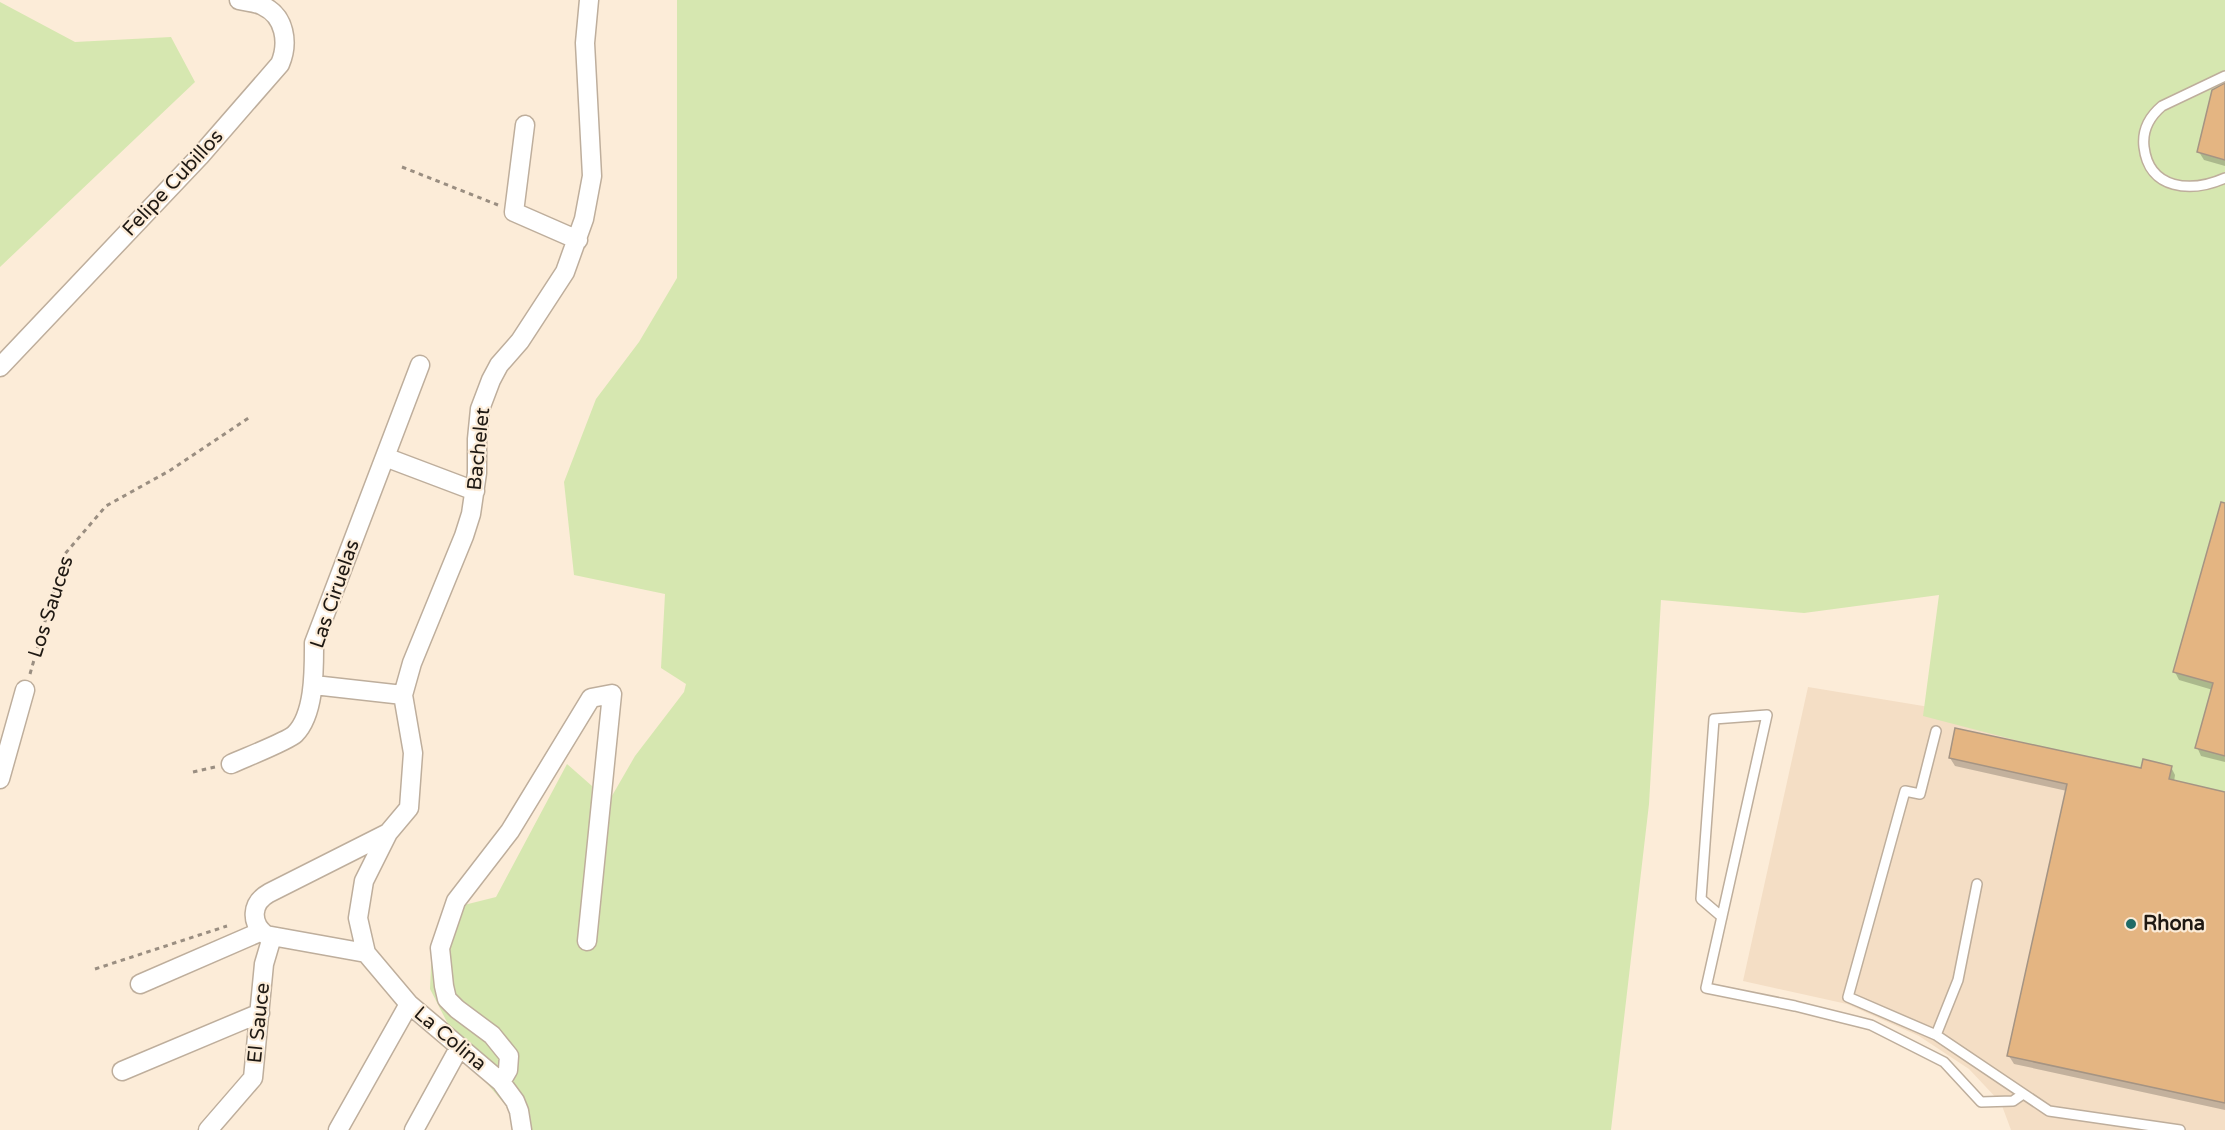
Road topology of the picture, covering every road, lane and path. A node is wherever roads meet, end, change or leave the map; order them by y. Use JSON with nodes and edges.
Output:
{"nodes":[{"id":1,"x":239,"y":0,"type":"edge"},
{"id":2,"x":589,"y":0,"type":"edge"},
{"id":3,"x":262,"y":3,"type":"edge"},
{"id":4,"x":2225,"y":76,"type":"edge"},
{"id":5,"x":525,"y":125,"type":"dead end"},
{"id":6,"x":402,"y":167,"type":"dead end"},
{"id":7,"x":2225,"y":178,"type":"edge"},
{"id":8,"x":514,"y":212,"type":"junction"},
{"id":9,"x":578,"y":240,"type":"junction"},
{"id":10,"x":420,"y":365,"type":"dead end"},
{"id":11,"x":0,"y":367,"type":"edge"},
{"id":12,"x":250,"y":417,"type":"dead end"},
{"id":13,"x":385,"y":457,"type":"junction"},
{"id":14,"x":475,"y":491,"type":"junction"},
{"id":15,"x":314,"y":685,"type":"junction"},
{"id":16,"x":25,"y":690,"type":"joint"},
{"id":17,"x":403,"y":695,"type":"junction"},
{"id":18,"x":1936,"y":731,"type":"dead end"},
{"id":19,"x":231,"y":764,"type":"joint"},
{"id":20,"x":193,"y":772,"type":"dead end"},
{"id":21,"x":0,"y":779,"type":"edge"},
{"id":22,"x":388,"y":833,"type":"junction"},
{"id":23,"x":1977,"y":884,"type":"dead end"},
{"id":24,"x":1722,"y":917,"type":"junction"},
{"id":25,"x":263,"y":928,"type":"junction"},
{"id":26,"x":587,"y":941,"type":"dead end"},
{"id":27,"x":366,"y":954,"type":"junction"},
{"id":28,"x":95,"y":969,"type":"dead end"},
{"id":29,"x":140,"y":984,"type":"dead end"},
{"id":30,"x":409,"y":1004,"type":"junction"},
{"id":31,"x":260,"y":1013,"type":"junction"},
{"id":32,"x":1936,"y":1035,"type":"junction"},
{"id":33,"x":459,"y":1048,"type":"junction"},
{"id":34,"x":122,"y":1071,"type":"dead end"},
{"id":35,"x":501,"y":1082,"type":"junction"},
{"id":36,"x":2023,"y":1094,"type":"junction"},
{"id":37,"x":208,"y":1130,"type":"edge"},
{"id":38,"x":338,"y":1130,"type":"edge"},
{"id":39,"x":414,"y":1130,"type":"edge"},
{"id":40,"x":522,"y":1130,"type":"edge"},
{"id":41,"x":2180,"y":1130,"type":"edge"}],
"edges":[{"from":1,"to":3,"type":"street","name":"Felipe Cubillos"},
{"from":2,"to":9,"type":"street","name":"Bachelet"},
{"from":3,"to":11,"type":"street","name":"Felipe Cubillos"},
{"from":4,"to":7,"type":"lane"},
{"from":5,"to":8,"type":"street"},
{"from":6,"to":8,"type":"path"},
{"from":8,"to":9,"type":"street"},
{"from":9,"to":14,"type":"street","name":"Bachelet"},
{"from":10,"to":13,"type":"street","name":"Las Ciruelas"},
{"from":12,"to":16,"type":"path","name":"Los Sauces"},
{"from":13,"to":14,"type":"street"},
{"from":13,"to":15,"type":"street","name":"Las Ciruelas"},
{"from":14,"to":17,"type":"street","name":"Bachelet"},
{"from":15,"to":17,"type":"street"},
{"from":15,"to":19,"type":"street","name":"Las Ciruelas"},
{"from":16,"to":21,"type":"street"},
{"from":17,"to":22,"type":"street","name":"Bachelet"},
{"from":18,"to":32,"type":"lane"},
{"from":19,"to":20,"type":"path"},
{"from":22,"to":25,"type":"street","name":"Bachelet"},
{"from":22,"to":27,"type":"street","name":"Bachelet"},
{"from":23,"to":32,"type":"lane"},
{"from":24,"to":24,"type":"lane"},
{"from":24,"to":36,"type":"lane"},
{"from":25,"to":27,"type":"street"},
{"from":25,"to":28,"type":"path"},
{"from":25,"to":29,"type":"street"},
{"from":25,"to":31,"type":"street","name":"El Sauce"},
{"from":26,"to":35,"type":"street"},
{"from":27,"to":30,"type":"street","name":"La Colina"},
{"from":30,"to":33,"type":"street","name":"La Colina"},
{"from":30,"to":38,"type":"street"},
{"from":31,"to":34,"type":"street"},
{"from":31,"to":37,"type":"street","name":"El Sauce"},
{"from":32,"to":36,"type":"lane"},
{"from":33,"to":35,"type":"street","name":"La Colina"},
{"from":33,"to":39,"type":"street"},
{"from":35,"to":40,"type":"street","name":"La Colina"},
{"from":36,"to":41,"type":"lane"}]}
